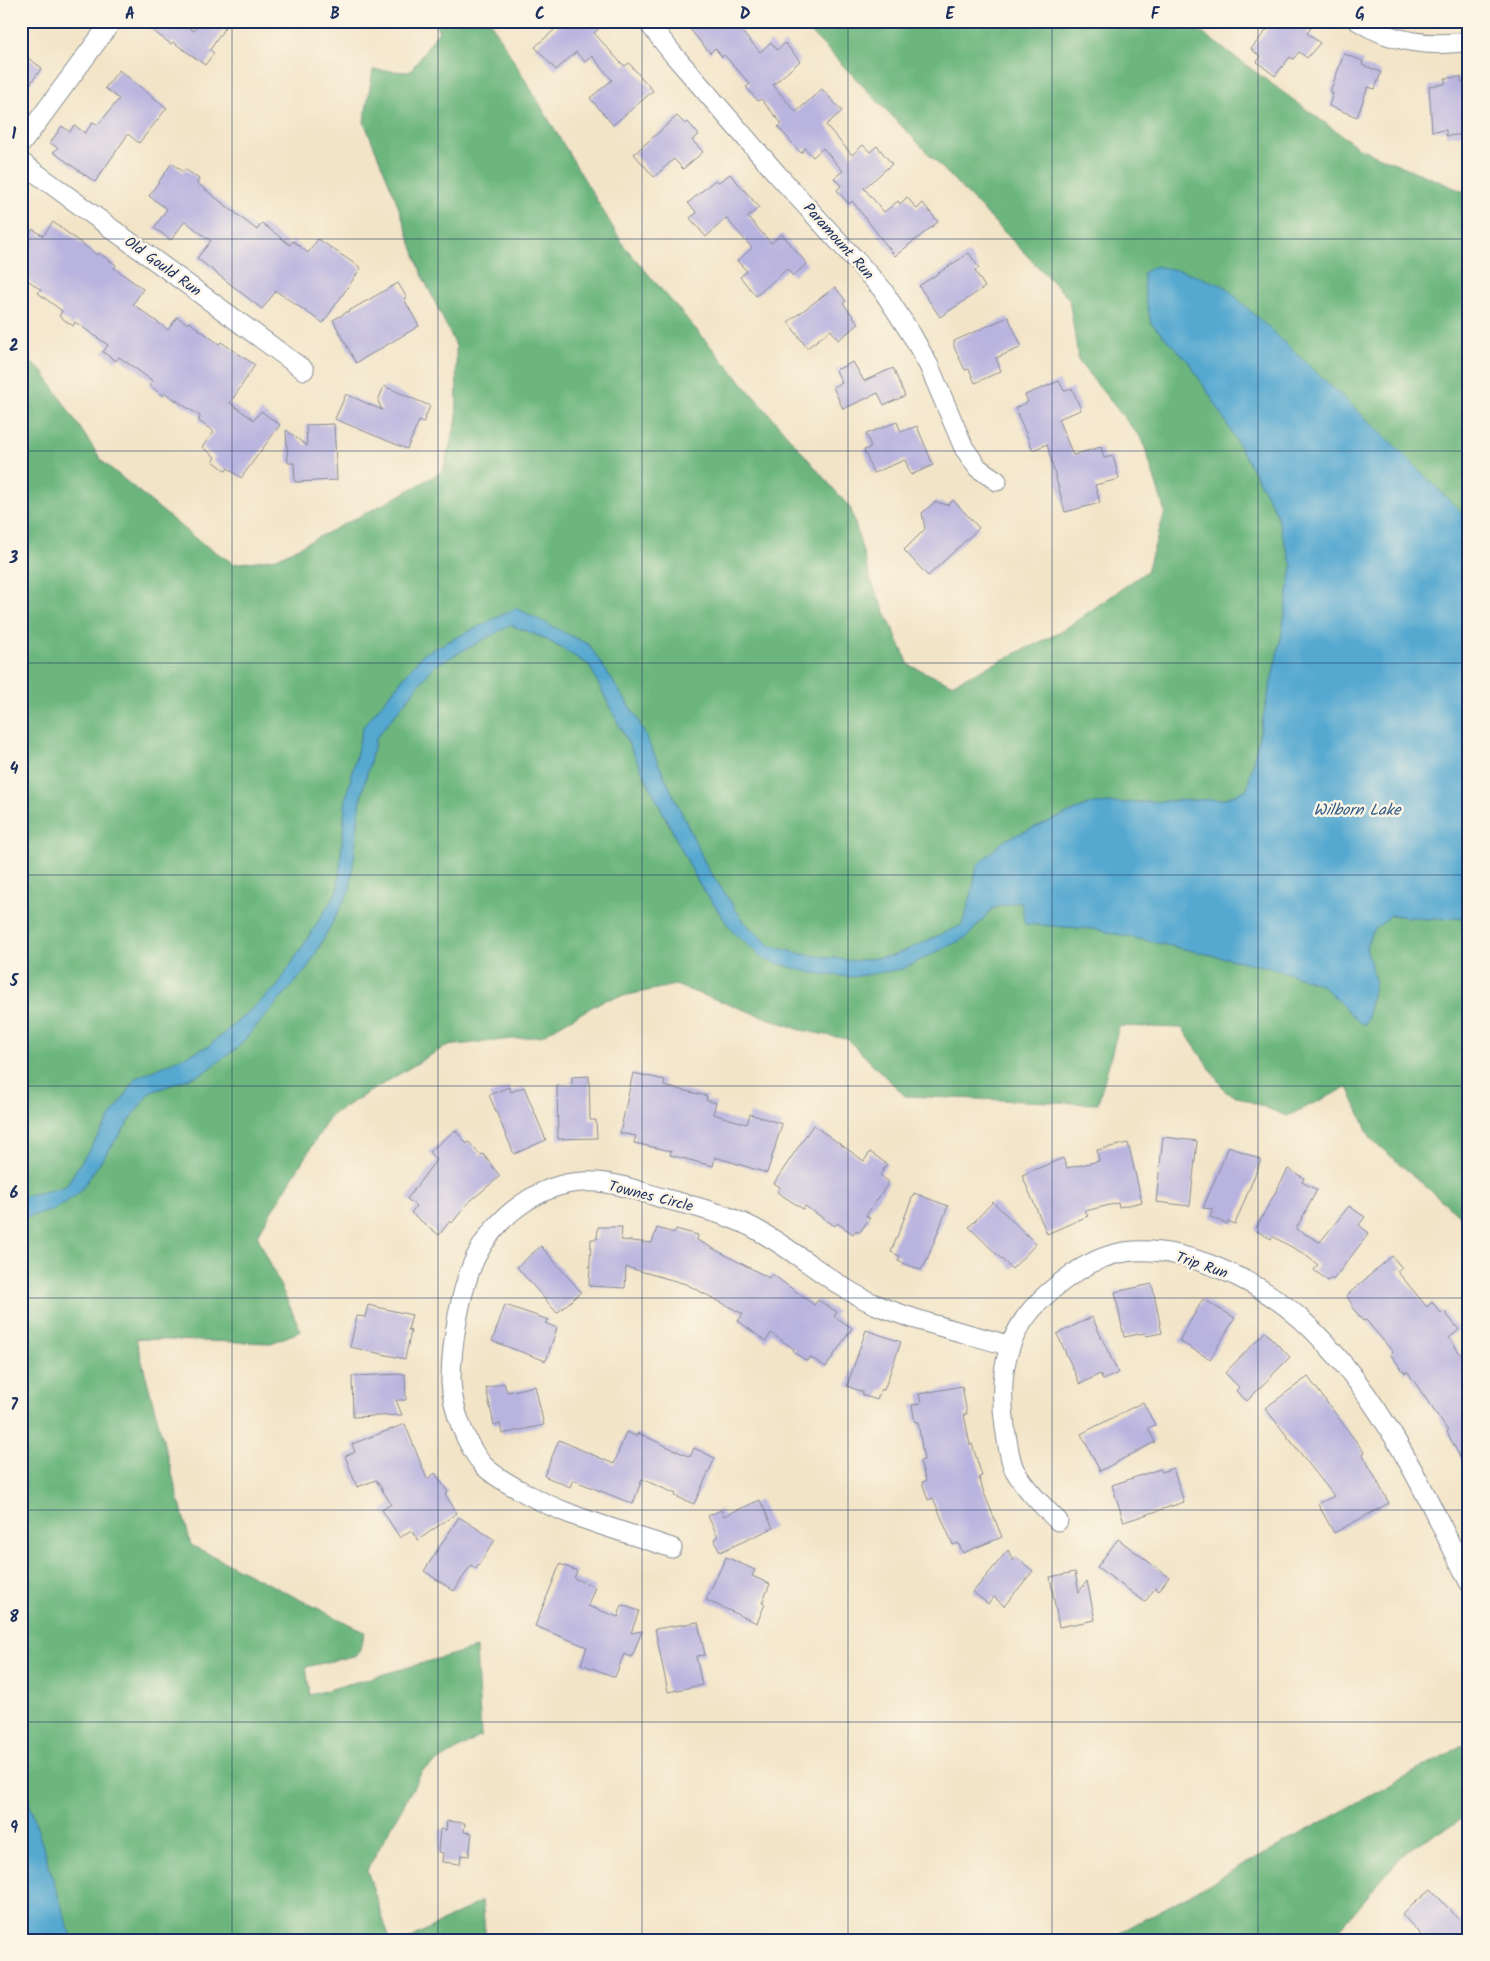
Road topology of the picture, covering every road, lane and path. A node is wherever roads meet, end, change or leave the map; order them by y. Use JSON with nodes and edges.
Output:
{"nodes":[{"id":1,"x":112,"y":21,"type":"edge"},
{"id":2,"x":647,"y":21,"type":"edge"},
{"id":3,"x":1358,"y":21,"type":"edge"},
{"id":4,"x":1469,"y":41,"type":"edge"},
{"id":5,"x":21,"y":144,"type":"edge"},
{"id":6,"x":21,"y":162,"type":"edge"},
{"id":7,"x":304,"y":370,"type":"dead end"},
{"id":8,"x":997,"y":481,"type":"dead end"},
{"id":9,"x":1010,"y":1346,"type":"junction"},
{"id":10,"x":1058,"y":1521,"type":"dead end"},
{"id":11,"x":672,"y":1548,"type":"dead end"},
{"id":12,"x":1469,"y":1582,"type":"edge"}],
"edges":[{"from":1,"to":5,"type":"street"},
{"from":2,"to":8,"type":"street","name":"Paramount Run"},
{"from":3,"to":4,"type":"street"},
{"from":6,"to":7,"type":"street","name":"Old Gould Run"},
{"from":9,"to":10,"type":"street","name":"Trip Run"},
{"from":9,"to":11,"type":"street","name":"Townes Circle"},
{"from":9,"to":12,"type":"street","name":"Trip Run"}]}
